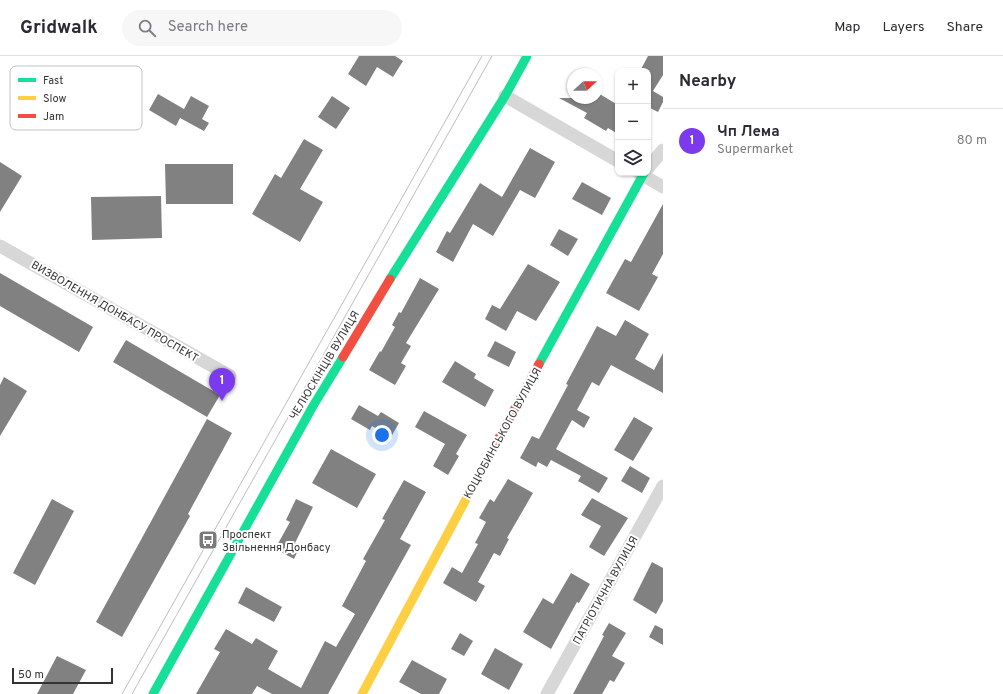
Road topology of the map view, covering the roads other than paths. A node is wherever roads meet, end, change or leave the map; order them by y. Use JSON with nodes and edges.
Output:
{"nodes":[{"id":1,"x":527,"y":56,"type":"edge"},
{"id":2,"x":505,"y":96,"type":"junction"},
{"id":3,"x":663,"y":150,"type":"edge"},
{"id":4,"x":615,"y":159,"type":"edge"},
{"id":5,"x":651,"y":163,"type":"edge"},
{"id":6,"x":641,"y":176,"type":"edge"},
{"id":7,"x":648,"y":176,"type":"edge"},
{"id":8,"x":663,"y":187,"type":"edge"},
{"id":9,"x":0,"y":246,"type":"edge"},
{"id":10,"x":230,"y":376,"type":"dead end"},
{"id":11,"x":663,"y":486,"type":"edge"},
{"id":12,"x":153,"y":694,"type":"edge"},
{"id":13,"x":362,"y":694,"type":"edge"},
{"id":14,"x":546,"y":694,"type":"edge"}],
"edges":[{"from":1,"to":2,"type":"main road","name":"ЧЕЛЮСКІНЦІВ ВУЛИЦЯ"},
{"from":2,"to":4,"type":"street"},
{"from":2,"to":12,"type":"main road","name":"ЧЕЛЮСКІНЦІВ ВУЛИЦЯ"},
{"from":3,"to":5,"type":"street","name":"КОЦЮБИНСЬКОГО ВУЛИЦЯ"},
{"from":6,"to":13,"type":"main road","name":"КОЦЮБИНСЬКОГО ВУЛИЦЯ"},
{"from":7,"to":8,"type":"street"},
{"from":9,"to":10,"type":"street","name":"ВИЗВОЛЕННЯ ДОНБАСУ ПРОСПЕКТ"},
{"from":11,"to":14,"type":"street","name":"ПАТРІОТИЧНА ВУЛИЦЯ"}]}
